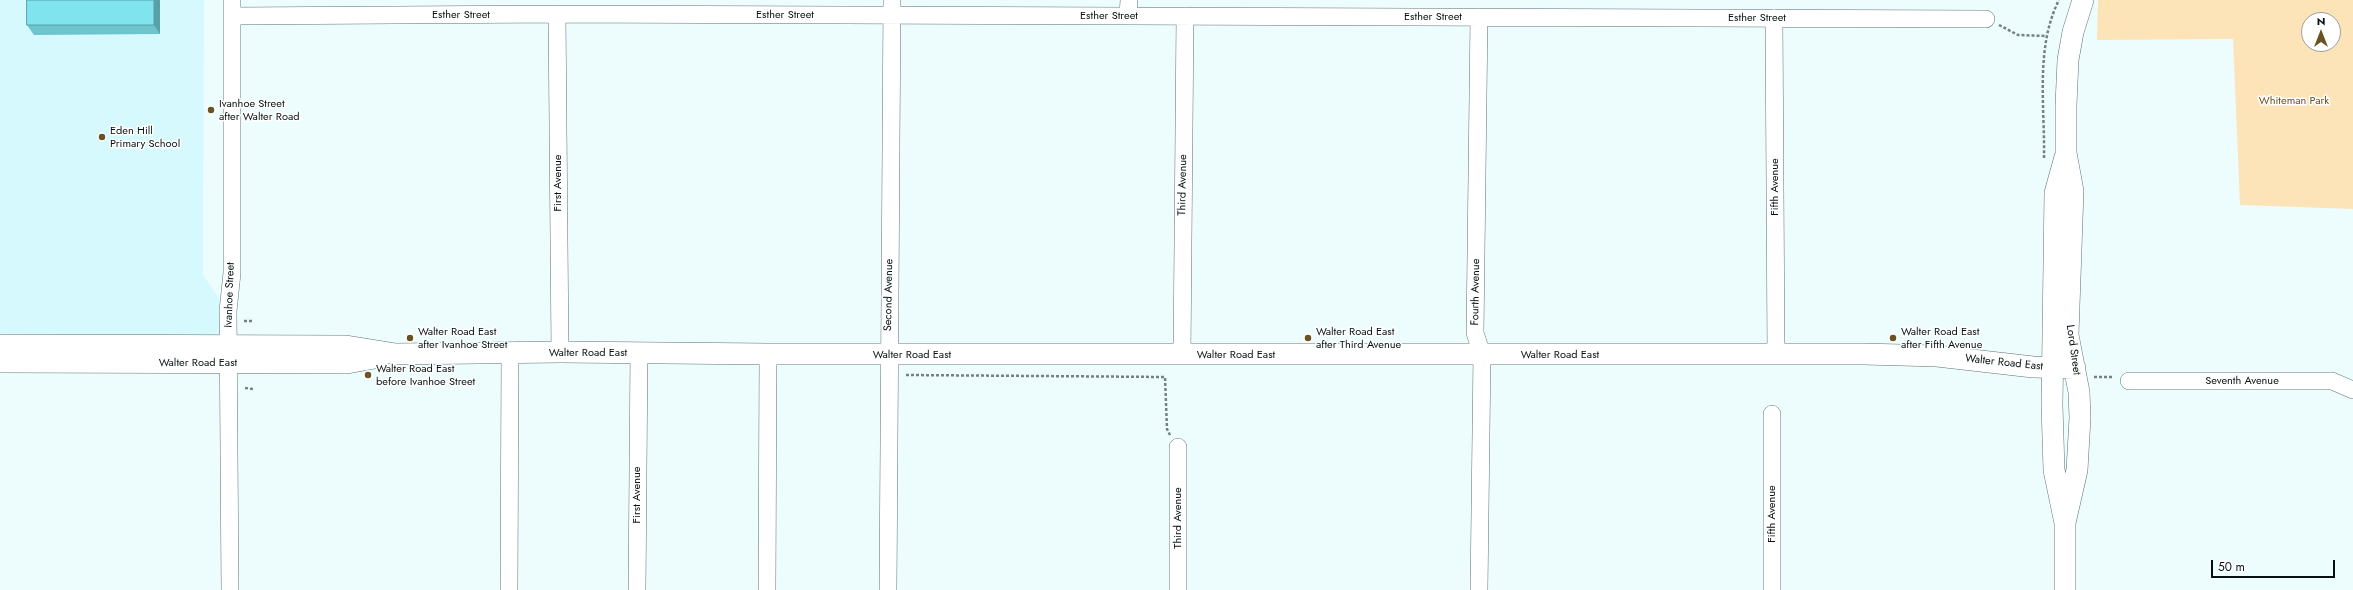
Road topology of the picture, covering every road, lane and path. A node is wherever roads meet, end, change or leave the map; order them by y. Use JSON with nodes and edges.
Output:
{"nodes":[{"id":1,"x":2083,"y":0,"type":"edge"},
{"id":2,"x":232,"y":8,"type":"edge"},
{"id":3,"x":892,"y":8,"type":"edge"},
{"id":4,"x":1129,"y":8,"type":"edge"},
{"id":5,"x":557,"y":14,"type":"junction"},
{"id":6,"x":1185,"y":16,"type":"junction"},
{"id":7,"x":1479,"y":17,"type":"junction"},
{"id":8,"x":1774,"y":18,"type":"junction"},
{"id":9,"x":1986,"y":19,"type":"joint"},
{"id":10,"x":2047,"y":36,"type":"dead end"},
{"id":11,"x":2066,"y":153,"type":"junction"},
{"id":12,"x":0,"y":344,"type":"edge"},
{"id":13,"x":560,"y":352,"type":"junction"},
{"id":14,"x":639,"y":352,"type":"junction"},
{"id":15,"x":510,"y":354,"type":"junction"},
{"id":16,"x":768,"y":354,"type":"junction"},
{"id":17,"x":889,"y":354,"type":"junction"},
{"id":18,"x":1482,"y":354,"type":"junction"},
{"id":19,"x":229,"y":355,"type":"junction"},
{"id":20,"x":1182,"y":355,"type":"junction"},
{"id":21,"x":1776,"y":355,"type":"junction"},
{"id":22,"x":0,"y":362,"type":"edge"},
{"id":23,"x":2053,"y":368,"type":"junction"},
{"id":24,"x":2082,"y":372,"type":"junction"},
{"id":25,"x":889,"y":375,"type":"junction"},
{"id":26,"x":2129,"y":381,"type":"joint"},
{"id":27,"x":2353,"y":390,"type":"edge"},
{"id":28,"x":1772,"y":414,"type":"dead end"},
{"id":29,"x":1178,"y":447,"type":"joint"},
{"id":30,"x":2065,"y":523,"type":"junction"},
{"id":31,"x":230,"y":590,"type":"edge"},
{"id":32,"x":508,"y":590,"type":"edge"},
{"id":33,"x":636,"y":590,"type":"edge"},
{"id":34,"x":767,"y":590,"type":"edge"},
{"id":35,"x":888,"y":590,"type":"edge"},
{"id":36,"x":1178,"y":590,"type":"edge"},
{"id":37,"x":1479,"y":590,"type":"edge"},
{"id":38,"x":1772,"y":590,"type":"edge"},
{"id":39,"x":2065,"y":590,"type":"edge"}],
"edges":[{"from":1,"to":11,"type":"main road","name":"Lord Street"},
{"from":2,"to":5,"type":"street","name":"Esther Street"},
{"from":2,"to":19,"type":"street","name":"Ivanhoe Street"},
{"from":3,"to":4,"type":"street","name":"Esther Street"},
{"from":3,"to":5,"type":"street","name":"Esther Street"},
{"from":3,"to":17,"type":"street","name":"Second Avenue"},
{"from":4,"to":6,"type":"street","name":"Esther Street"},
{"from":5,"to":13,"type":"street","name":"First Avenue"},
{"from":6,"to":7,"type":"street","name":"Esther Street"},
{"from":6,"to":20,"type":"street","name":"Third Avenue"},
{"from":7,"to":8,"type":"street","name":"Esther Street"},
{"from":7,"to":18,"type":"street","name":"Fourth Avenue"},
{"from":8,"to":9,"type":"street","name":"Esther Street"},
{"from":8,"to":21,"type":"street","name":"Fifth Avenue"},
{"from":9,"to":10,"type":"path"},
{"from":11,"to":23,"type":"main road","name":"Lord Street"},
{"from":11,"to":24,"type":"main road","name":"Lord Street"},
{"from":12,"to":19,"type":"main road","name":"Walter Road East"},
{"from":13,"to":14,"type":"main road","name":"Walter Road East"},
{"from":13,"to":15,"type":"main road","name":"Walter Road East"},
{"from":14,"to":16,"type":"main road","name":"Walter Road East"},
{"from":14,"to":33,"type":"street","name":"First Avenue"},
{"from":15,"to":19,"type":"main road","name":"Walter Road East"},
{"from":15,"to":32,"type":"street"},
{"from":16,"to":17,"type":"main road","name":"Walter Road East"},
{"from":16,"to":34,"type":"street"},
{"from":17,"to":20,"type":"main road","name":"Walter Road East"},
{"from":17,"to":25,"type":"street","name":"Second Avenue"},
{"from":18,"to":20,"type":"main road","name":"Walter Road East"},
{"from":18,"to":21,"type":"main road","name":"Walter Road East"},
{"from":18,"to":37,"type":"street","name":"Fourth Avenue"},
{"from":19,"to":22,"type":"main road","name":"Walter Road East"},
{"from":19,"to":31,"type":"street","name":"Ivanhoe Street"},
{"from":21,"to":23,"type":"main road","name":"Walter Road East"},
{"from":23,"to":24,"type":"main road","name":"Walter Road East"},
{"from":23,"to":30,"type":"main road","name":"Lord Street"},
{"from":24,"to":26,"type":"path"},
{"from":24,"to":30,"type":"main road","name":"Lord Street"},
{"from":25,"to":29,"type":"path"},
{"from":25,"to":35,"type":"street","name":"Second Avenue"},
{"from":26,"to":27,"type":"street","name":"Seventh Avenue"},
{"from":28,"to":38,"type":"street","name":"Fifth Avenue"},
{"from":29,"to":36,"type":"street","name":"Third Avenue"},
{"from":30,"to":39,"type":"main road","name":"Lord Street"}]}
